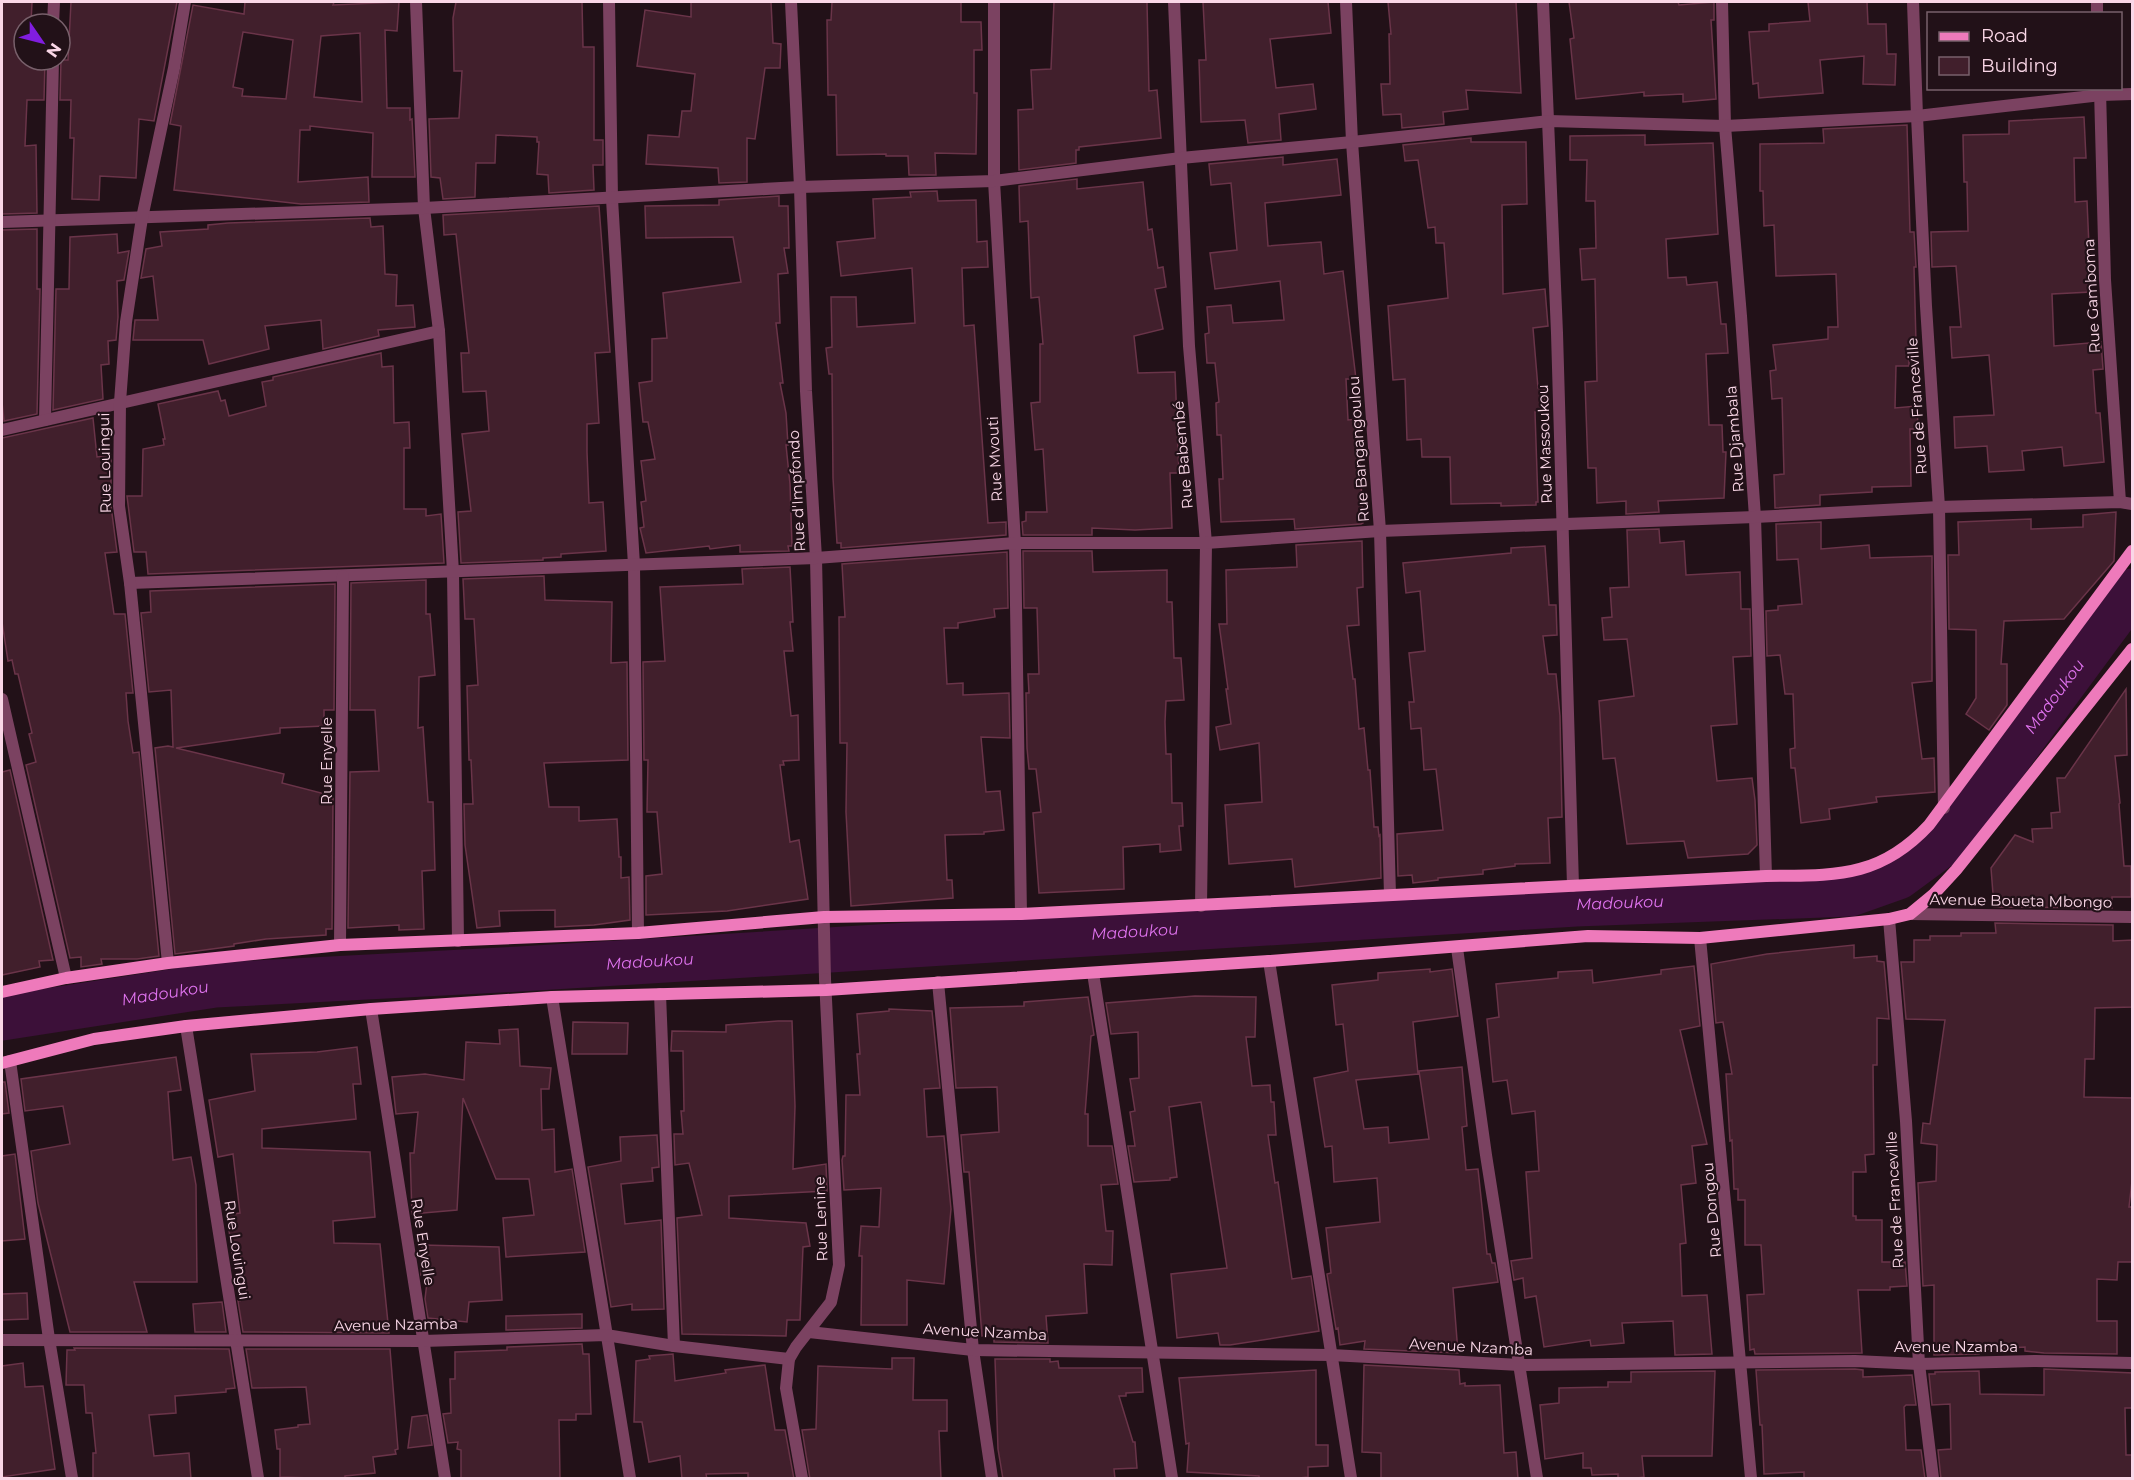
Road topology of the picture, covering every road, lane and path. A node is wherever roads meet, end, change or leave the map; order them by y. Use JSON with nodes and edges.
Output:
{"nodes":[{"id":1,"x":185,"y":2,"type":"edge"},
{"id":2,"x":416,"y":2,"type":"edge"},
{"id":3,"x":609,"y":2,"type":"edge"},
{"id":4,"x":791,"y":2,"type":"edge"},
{"id":5,"x":994,"y":2,"type":"edge"},
{"id":6,"x":1174,"y":2,"type":"edge"},
{"id":7,"x":1346,"y":2,"type":"edge"},
{"id":8,"x":1543,"y":2,"type":"edge"},
{"id":9,"x":1722,"y":2,"type":"edge"},
{"id":10,"x":1913,"y":2,"type":"edge"},
{"id":11,"x":52,"y":72,"type":"edge"},
{"id":12,"x":2101,"y":92,"type":"edge"},
{"id":13,"x":2133,"y":94,"type":"edge"},
{"id":14,"x":1917,"y":116,"type":"junction"},
{"id":15,"x":1549,"y":121,"type":"junction"},
{"id":16,"x":1725,"y":126,"type":"junction"},
{"id":17,"x":1352,"y":142,"type":"junction"},
{"id":18,"x":1181,"y":158,"type":"junction"},
{"id":19,"x":994,"y":181,"type":"junction"},
{"id":20,"x":800,"y":187,"type":"junction"},
{"id":21,"x":612,"y":199,"type":"junction"},
{"id":22,"x":424,"y":208,"type":"junction"},
{"id":23,"x":142,"y":218,"type":"junction"},
{"id":24,"x":48,"y":221,"type":"junction"},
{"id":25,"x":2,"y":222,"type":"edge"},
{"id":26,"x":439,"y":331,"type":"junction"},
{"id":27,"x":120,"y":402,"type":"junction"},
{"id":28,"x":45,"y":420,"type":"junction"},
{"id":29,"x":2,"y":430,"type":"edge"},
{"id":30,"x":2126,"y":503,"type":"edge"},
{"id":31,"x":1939,"y":507,"type":"junction"},
{"id":32,"x":1755,"y":517,"type":"junction"},
{"id":33,"x":1562,"y":525,"type":"junction"},
{"id":34,"x":1380,"y":531,"type":"junction"},
{"id":35,"x":1015,"y":543,"type":"junction"},
{"id":36,"x":1206,"y":543,"type":"junction"},
{"id":37,"x":2133,"y":551,"type":"edge"},
{"id":38,"x":816,"y":558,"type":"junction"},
{"id":39,"x":634,"y":565,"type":"junction"},
{"id":40,"x":453,"y":572,"type":"junction"},
{"id":41,"x":343,"y":576,"type":"junction"},
{"id":42,"x":130,"y":583,"type":"junction"},
{"id":43,"x":2133,"y":649,"type":"edge"},
{"id":44,"x":2,"y":699,"type":"edge"},
{"id":45,"x":1944,"y":808,"type":"junction"},
{"id":46,"x":1766,"y":876,"type":"junction"},
{"id":47,"x":1573,"y":886,"type":"junction"},
{"id":48,"x":1390,"y":895,"type":"junction"},
{"id":49,"x":1201,"y":906,"type":"junction"},
{"id":50,"x":1021,"y":914,"type":"junction"},
{"id":51,"x":1910,"y":914,"type":"junction"},
{"id":52,"x":824,"y":916,"type":"junction"},
{"id":53,"x":2133,"y":917,"type":"edge"},
{"id":54,"x":1889,"y":919,"type":"junction"},
{"id":55,"x":638,"y":933,"type":"junction"},
{"id":56,"x":1700,"y":938,"type":"junction"},
{"id":57,"x":458,"y":941,"type":"junction"},
{"id":58,"x":340,"y":945,"type":"junction"},
{"id":59,"x":1457,"y":948,"type":"junction"},
{"id":60,"x":1269,"y":961,"type":"junction"},
{"id":61,"x":168,"y":963,"type":"junction"},
{"id":62,"x":1093,"y":973,"type":"junction"},
{"id":63,"x":66,"y":978,"type":"junction"},
{"id":64,"x":938,"y":982,"type":"junction"},
{"id":65,"x":826,"y":984,"type":"junction"},
{"id":66,"x":2,"y":992,"type":"edge"},
{"id":67,"x":660,"y":994,"type":"junction"},
{"id":68,"x":552,"y":997,"type":"junction"},
{"id":69,"x":371,"y":1009,"type":"junction"},
{"id":70,"x":186,"y":1026,"type":"junction"},
{"id":71,"x":6,"y":1062,"type":"edge"},
{"id":72,"x":808,"y":1332,"type":"junction"},
{"id":73,"x":606,"y":1335,"type":"junction"},
{"id":74,"x":49,"y":1339,"type":"junction"},
{"id":75,"x":2,"y":1340,"type":"edge"},
{"id":76,"x":237,"y":1341,"type":"junction"},
{"id":77,"x":423,"y":1341,"type":"junction"},
{"id":78,"x":674,"y":1346,"type":"junction"},
{"id":79,"x":973,"y":1350,"type":"junction"},
{"id":80,"x":1152,"y":1352,"type":"junction"},
{"id":81,"x":1331,"y":1355,"type":"junction"},
{"id":82,"x":789,"y":1359,"type":"junction"},
{"id":83,"x":1741,"y":1362,"type":"junction"},
{"id":84,"x":2133,"y":1363,"type":"edge"},
{"id":85,"x":1919,"y":1364,"type":"junction"},
{"id":86,"x":1520,"y":1365,"type":"junction"},
{"id":87,"x":72,"y":1479,"type":"edge"},
{"id":88,"x":258,"y":1479,"type":"edge"},
{"id":89,"x":445,"y":1479,"type":"edge"},
{"id":90,"x":630,"y":1479,"type":"edge"},
{"id":91,"x":802,"y":1479,"type":"edge"},
{"id":92,"x":992,"y":1479,"type":"edge"},
{"id":93,"x":1172,"y":1479,"type":"edge"},
{"id":94,"x":1351,"y":1479,"type":"edge"},
{"id":95,"x":1537,"y":1479,"type":"edge"},
{"id":96,"x":1751,"y":1479,"type":"edge"},
{"id":97,"x":1933,"y":1479,"type":"edge"}],
"edges":[{"from":1,"to":23,"type":"street","name":"Rue Louingui"},
{"from":2,"to":22,"type":"street"},
{"from":3,"to":21,"type":"street"},
{"from":4,"to":20,"type":"street","name":"Rue d'Impfondo"},
{"from":5,"to":19,"type":"street","name":"Rue Mvouti"},
{"from":6,"to":18,"type":"street","name":"Rue Babembé"},
{"from":7,"to":17,"type":"street","name":"Rue Bangangoulou"},
{"from":8,"to":15,"type":"street","name":"Rue Massoukou"},
{"from":9,"to":16,"type":"street","name":"Rue Djambala"},
{"from":10,"to":14,"type":"street","name":"Rue de Franceville"},
{"from":11,"to":24,"type":"street"},
{"from":12,"to":13,"type":"street"},
{"from":12,"to":14,"type":"street"},
{"from":12,"to":30,"type":"street","name":"Rue Gamboma"},
{"from":14,"to":16,"type":"street"},
{"from":14,"to":31,"type":"street","name":"Rue de Franceville"},
{"from":15,"to":16,"type":"street"},
{"from":15,"to":17,"type":"street"},
{"from":15,"to":33,"type":"street","name":"Rue Massoukou"},
{"from":16,"to":32,"type":"street","name":"Rue Djambala"},
{"from":17,"to":18,"type":"street"},
{"from":17,"to":34,"type":"street","name":"Rue Bangangoulou"},
{"from":18,"to":19,"type":"street"},
{"from":18,"to":36,"type":"street","name":"Rue Babembé"},
{"from":19,"to":20,"type":"street"},
{"from":19,"to":35,"type":"street","name":"Rue Mvouti"},
{"from":20,"to":21,"type":"street"},
{"from":20,"to":38,"type":"street","name":"Rue d'Impfondo"},
{"from":21,"to":22,"type":"street"},
{"from":21,"to":39,"type":"street"},
{"from":22,"to":23,"type":"street"},
{"from":22,"to":26,"type":"street"},
{"from":23,"to":24,"type":"street"},
{"from":23,"to":27,"type":"street","name":"Rue Louingui"},
{"from":24,"to":25,"type":"street"},
{"from":24,"to":28,"type":"street"},
{"from":26,"to":27,"type":"street"},
{"from":26,"to":40,"type":"street"},
{"from":27,"to":28,"type":"street"},
{"from":27,"to":42,"type":"street","name":"Rue Louingui"},
{"from":28,"to":29,"type":"street"},
{"from":30,"to":31,"type":"street"},
{"from":31,"to":32,"type":"street"},
{"from":31,"to":45,"type":"street","name":"Rue de Franceville"},
{"from":32,"to":33,"type":"street"},
{"from":32,"to":46,"type":"street","name":"Rue Djambala"},
{"from":33,"to":34,"type":"street"},
{"from":33,"to":47,"type":"street","name":"Rue Massoukou"},
{"from":34,"to":36,"type":"street"},
{"from":34,"to":48,"type":"street","name":"Rue Bangangoulou"},
{"from":35,"to":36,"type":"street"},
{"from":35,"to":38,"type":"street"},
{"from":35,"to":50,"type":"street","name":"Rue Mvouti"},
{"from":36,"to":49,"type":"street","name":"Rue Babembé"},
{"from":37,"to":45,"type":"main road"},
{"from":38,"to":39,"type":"street"},
{"from":38,"to":52,"type":"street","name":"Rue d'Impfondo"},
{"from":39,"to":40,"type":"street"},
{"from":39,"to":55,"type":"street"},
{"from":40,"to":41,"type":"street"},
{"from":40,"to":57,"type":"street"},
{"from":41,"to":42,"type":"street"},
{"from":41,"to":58,"type":"street","name":"Rue Enyelle"},
{"from":42,"to":61,"type":"street","name":"Rue Louingui"},
{"from":43,"to":51,"type":"main road"},
{"from":44,"to":63,"type":"street"},
{"from":45,"to":46,"type":"main road"},
{"from":46,"to":47,"type":"main road"},
{"from":47,"to":48,"type":"main road"},
{"from":48,"to":49,"type":"main road"},
{"from":49,"to":50,"type":"main road"},
{"from":50,"to":52,"type":"main road"},
{"from":51,"to":53,"type":"street","name":"Avenue Boueta Mbongo"},
{"from":51,"to":54,"type":"main road"},
{"from":52,"to":55,"type":"main road"},
{"from":52,"to":65,"type":"street","name":"Rue d'Impfondo"},
{"from":54,"to":56,"type":"main road"},
{"from":54,"to":85,"type":"street","name":"Rue de Franceville"},
{"from":55,"to":57,"type":"main road"},
{"from":56,"to":59,"type":"main road"},
{"from":56,"to":83,"type":"street","name":"Rue Dongou"},
{"from":57,"to":58,"type":"main road"},
{"from":58,"to":61,"type":"main road"},
{"from":59,"to":60,"type":"main road"},
{"from":59,"to":86,"type":"street"},
{"from":60,"to":62,"type":"main road"},
{"from":60,"to":81,"type":"street"},
{"from":61,"to":63,"type":"main road"},
{"from":62,"to":64,"type":"main road"},
{"from":62,"to":80,"type":"street"},
{"from":63,"to":66,"type":"main road"},
{"from":64,"to":65,"type":"main road"},
{"from":64,"to":79,"type":"street"},
{"from":65,"to":67,"type":"main road"},
{"from":65,"to":72,"type":"street","name":"Rue Lenine"},
{"from":67,"to":68,"type":"main road"},
{"from":67,"to":78,"type":"street"},
{"from":68,"to":69,"type":"main road"},
{"from":68,"to":73,"type":"street"},
{"from":69,"to":70,"type":"main road"},
{"from":69,"to":77,"type":"street","name":"Rue Enyelle"},
{"from":70,"to":71,"type":"main road"},
{"from":70,"to":76,"type":"street","name":"Rue Louingui"},
{"from":71,"to":74,"type":"street"},
{"from":72,"to":79,"type":"street","name":"Avenue Nzamba"},
{"from":72,"to":82,"type":"street","name":"Rue Lenine"},
{"from":73,"to":77,"type":"street","name":"Avenue Nzamba"},
{"from":73,"to":78,"type":"street","name":"Avenue Nzamba"},
{"from":73,"to":90,"type":"street"},
{"from":74,"to":75,"type":"street","name":"Avenue Nzamba"},
{"from":74,"to":76,"type":"street","name":"Avenue Nzamba"},
{"from":74,"to":87,"type":"street"},
{"from":76,"to":77,"type":"street","name":"Avenue Nzamba"},
{"from":76,"to":88,"type":"street","name":"Rue Louingui"},
{"from":77,"to":89,"type":"street","name":"Rue Enyelle"},
{"from":78,"to":82,"type":"street","name":"Avenue Nzamba"},
{"from":79,"to":80,"type":"street","name":"Avenue Nzamba"},
{"from":79,"to":92,"type":"street"},
{"from":80,"to":81,"type":"street","name":"Avenue Nzamba"},
{"from":80,"to":93,"type":"street"},
{"from":81,"to":86,"type":"street","name":"Avenue Nzamba"},
{"from":81,"to":94,"type":"street"},
{"from":82,"to":91,"type":"street","name":"Rue Lenine"},
{"from":83,"to":85,"type":"street","name":"Avenue Nzamba"},
{"from":83,"to":86,"type":"street","name":"Avenue Nzamba"},
{"from":83,"to":96,"type":"street","name":"Rue Dongou"},
{"from":84,"to":85,"type":"street","name":"Avenue Nzamba"},
{"from":85,"to":97,"type":"street","name":"Rue de Franceville"},
{"from":86,"to":95,"type":"street"}]}
